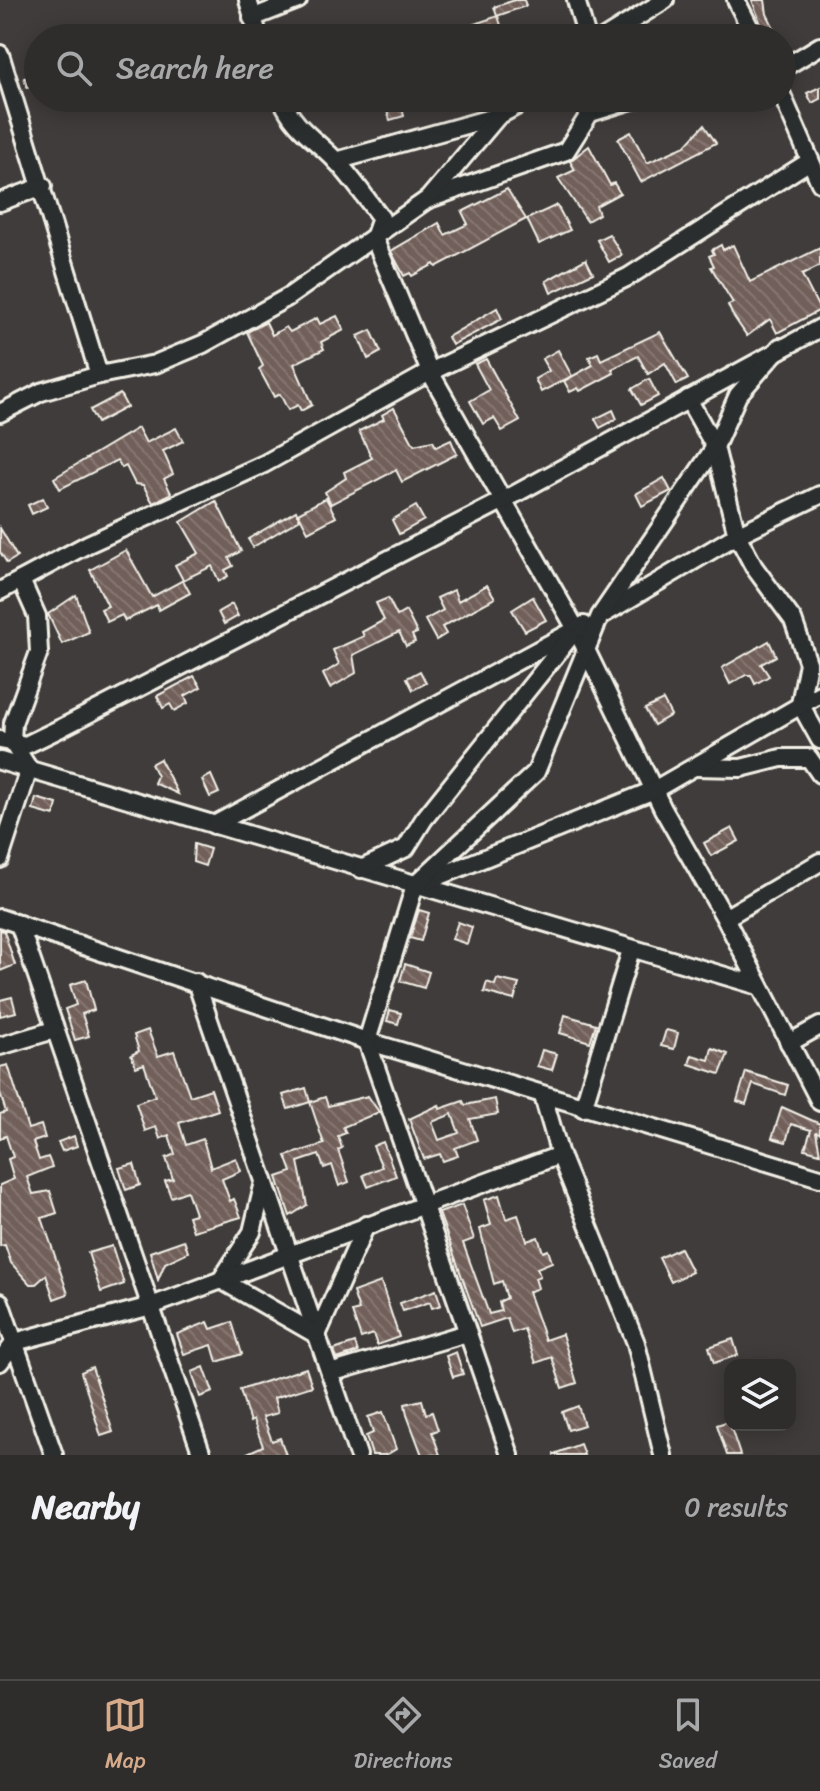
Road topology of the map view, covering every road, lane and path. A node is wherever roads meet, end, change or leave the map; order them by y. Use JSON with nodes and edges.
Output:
{"nodes":[{"id":1,"x":248,"y":0,"type":"edge"},
{"id":2,"x":298,"y":0,"type":"edge"},
{"id":3,"x":576,"y":0,"type":"edge"},
{"id":4,"x":665,"y":0,"type":"edge"},
{"id":5,"x":736,"y":0,"type":"edge"},
{"id":6,"x":252,"y":18,"type":"junction"},
{"id":7,"x":254,"y":24,"type":"edge"},
{"id":8,"x":583,"y":24,"type":"edge"},
{"id":9,"x":626,"y":24,"type":"edge"},
{"id":10,"x":748,"y":24,"type":"edge"},
{"id":11,"x":820,"y":46,"type":"edge"},
{"id":12,"x":0,"y":54,"type":"edge"},
{"id":13,"x":796,"y":61,"type":"edge"},
{"id":14,"x":287,"y":112,"type":"edge"},
{"id":15,"x":505,"y":112,"type":"edge"},
{"id":16,"x":585,"y":112,"type":"edge"},
{"id":17,"x":789,"y":112,"type":"edge"},
{"id":18,"x":498,"y":116,"type":"junction"},
{"id":19,"x":336,"y":161,"type":"junction"},
{"id":20,"x":810,"y":161,"type":"junction"},
{"id":21,"x":820,"y":183,"type":"edge"},
{"id":22,"x":43,"y":186,"type":"junction"},
{"id":23,"x":428,"y":199,"type":"junction"},
{"id":24,"x":0,"y":202,"type":"edge"},
{"id":25,"x":374,"y":238,"type":"junction"},
{"id":26,"x":820,"y":328,"type":"edge"},
{"id":27,"x":780,"y":347,"type":"junction"},
{"id":28,"x":430,"y":372,"type":"junction"},
{"id":29,"x":99,"y":375,"type":"junction"},
{"id":30,"x":688,"y":399,"type":"junction"},
{"id":31,"x":1,"y":410,"type":"edge"},
{"id":32,"x":715,"y":447,"type":"junction"},
{"id":33,"x":820,"y":495,"type":"edge"},
{"id":34,"x":504,"y":500,"type":"junction"},
{"id":35,"x":737,"y":535,"type":"junction"},
{"id":36,"x":21,"y":580,"type":"junction"},
{"id":37,"x":0,"y":591,"type":"edge"},
{"id":38,"x":600,"y":616,"type":"junction"},
{"id":39,"x":576,"y":629,"type":"junction"},
{"id":40,"x":585,"y":647,"type":"junction"},
{"id":41,"x":820,"y":694,"type":"edge"},
{"id":42,"x":800,"y":704,"type":"junction"},
{"id":43,"x":820,"y":740,"type":"edge"},
{"id":44,"x":6,"y":741,"type":"edge"},
{"id":45,"x":0,"y":761,"type":"edge"},
{"id":46,"x":693,"y":767,"type":"junction"},
{"id":47,"x":29,"y":769,"type":"junction"},
{"id":48,"x":820,"y":774,"type":"edge"},
{"id":49,"x":654,"y":790,"type":"junction"},
{"id":50,"x":214,"y":825,"type":"junction"},
{"id":51,"x":0,"y":859,"type":"edge"},
{"id":52,"x":820,"y":862,"type":"edge"},
{"id":53,"x":361,"y":869,"type":"junction"},
{"id":54,"x":415,"y":885,"type":"junction"},
{"id":55,"x":0,"y":918,"type":"edge"},
{"id":56,"x":725,"y":918,"type":"junction"},
{"id":57,"x":19,"y":924,"type":"junction"},
{"id":58,"x":631,"y":950,"type":"junction"},
{"id":59,"x":196,"y":982,"type":"junction"},
{"id":60,"x":759,"y":986,"type":"junction"},
{"id":61,"x":820,"y":1026,"type":"edge"},
{"id":62,"x":54,"y":1030,"type":"junction"},
{"id":63,"x":367,"y":1041,"type":"junction"},
{"id":64,"x":789,"y":1043,"type":"junction"},
{"id":65,"x":0,"y":1046,"type":"edge"},
{"id":66,"x":543,"y":1096,"type":"junction"},
{"id":67,"x":820,"y":1102,"type":"edge"},
{"id":68,"x":583,"y":1108,"type":"junction"},
{"id":69,"x":560,"y":1155,"type":"junction"},
{"id":70,"x":820,"y":1178,"type":"edge"},
{"id":71,"x":264,"y":1180,"type":"junction"},
{"id":72,"x":423,"y":1203,"type":"junction"},
{"id":73,"x":366,"y":1225,"type":"junction"},
{"id":74,"x":289,"y":1253,"type":"junction"},
{"id":75,"x":221,"y":1280,"type":"junction"},
{"id":76,"x":0,"y":1302,"type":"edge"},
{"id":77,"x":151,"y":1306,"type":"junction"},
{"id":78,"x":467,"y":1333,"type":"junction"},
{"id":79,"x":317,"y":1335,"type":"junction"},
{"id":80,"x":15,"y":1342,"type":"junction"},
{"id":81,"x":0,"y":1362,"type":"edge"},
{"id":82,"x":330,"y":1373,"type":"junction"},
{"id":83,"x":54,"y":1455,"type":"edge"},
{"id":84,"x":202,"y":1455,"type":"edge"},
{"id":85,"x":358,"y":1455,"type":"edge"},
{"id":86,"x":510,"y":1455,"type":"edge"},
{"id":87,"x":663,"y":1455,"type":"edge"}],
"edges":[{"from":1,"to":6,"type":"street"},
{"from":2,"to":6,"type":"street"},
{"from":3,"to":8,"type":"street"},
{"from":4,"to":9,"type":"street"},
{"from":5,"to":10,"type":"street"},
{"from":6,"to":7,"type":"street"},
{"from":11,"to":13,"type":"street"},
{"from":12,"to":22,"type":"street"},
{"from":14,"to":19,"type":"street"},
{"from":15,"to":18,"type":"street"},
{"from":16,"to":23,"type":"street"},
{"from":17,"to":20,"type":"street"},
{"from":18,"to":19,"type":"street"},
{"from":18,"to":23,"type":"street"},
{"from":19,"to":25,"type":"street"},
{"from":20,"to":21,"type":"street"},
{"from":20,"to":28,"type":"street"},
{"from":22,"to":24,"type":"street"},
{"from":22,"to":29,"type":"street"},
{"from":23,"to":25,"type":"street"},
{"from":25,"to":28,"type":"street"},
{"from":25,"to":29,"type":"street"},
{"from":26,"to":27,"type":"street"},
{"from":27,"to":30,"type":"street"},
{"from":27,"to":32,"type":"street"},
{"from":28,"to":34,"type":"street"},
{"from":28,"to":36,"type":"street"},
{"from":29,"to":31,"type":"street"},
{"from":30,"to":32,"type":"street"},
{"from":30,"to":34,"type":"street"},
{"from":32,"to":35,"type":"street"},
{"from":32,"to":38,"type":"street"},
{"from":33,"to":35,"type":"street"},
{"from":34,"to":39,"type":"street"},
{"from":34,"to":44,"type":"street"},
{"from":35,"to":38,"type":"street"},
{"from":35,"to":42,"type":"street"},
{"from":36,"to":37,"type":"street"},
{"from":36,"to":44,"type":"street"},
{"from":38,"to":39,"type":"street"},
{"from":38,"to":40,"type":"street"},
{"from":39,"to":40,"type":"street"},
{"from":39,"to":50,"type":"street"},
{"from":39,"to":53,"type":"street"},
{"from":40,"to":49,"type":"street"},
{"from":40,"to":54,"type":"street"},
{"from":41,"to":42,"type":"street"},
{"from":42,"to":43,"type":"street"},
{"from":42,"to":46,"type":"street"},
{"from":44,"to":47,"type":"street"},
{"from":45,"to":47,"type":"street"},
{"from":46,"to":48,"type":"street"},
{"from":46,"to":49,"type":"street"},
{"from":47,"to":50,"type":"street"},
{"from":47,"to":51,"type":"street"},
{"from":49,"to":54,"type":"street"},
{"from":49,"to":56,"type":"street"},
{"from":50,"to":53,"type":"street"},
{"from":52,"to":56,"type":"street"},
{"from":53,"to":54,"type":"street"},
{"from":54,"to":58,"type":"street"},
{"from":54,"to":63,"type":"street"},
{"from":55,"to":57,"type":"street"},
{"from":56,"to":60,"type":"street"},
{"from":57,"to":59,"type":"street"},
{"from":57,"to":62,"type":"street"},
{"from":58,"to":60,"type":"street"},
{"from":58,"to":68,"type":"street"},
{"from":59,"to":63,"type":"street"},
{"from":59,"to":71,"type":"street"},
{"from":60,"to":64,"type":"street"},
{"from":61,"to":64,"type":"street"},
{"from":62,"to":65,"type":"street"},
{"from":62,"to":77,"type":"street"},
{"from":63,"to":66,"type":"street"},
{"from":63,"to":72,"type":"street"},
{"from":64,"to":67,"type":"street"},
{"from":66,"to":68,"type":"street"},
{"from":66,"to":69,"type":"street"},
{"from":68,"to":70,"type":"street"},
{"from":69,"to":72,"type":"street"},
{"from":69,"to":87,"type":"street"},
{"from":71,"to":74,"type":"street"},
{"from":71,"to":75,"type":"street"},
{"from":72,"to":73,"type":"street"},
{"from":72,"to":78,"type":"street"},
{"from":73,"to":74,"type":"street"},
{"from":73,"to":79,"type":"street"},
{"from":74,"to":75,"type":"street"},
{"from":74,"to":79,"type":"street"},
{"from":75,"to":77,"type":"street"},
{"from":75,"to":79,"type":"street"},
{"from":76,"to":80,"type":"street"},
{"from":77,"to":80,"type":"street"},
{"from":77,"to":84,"type":"street"},
{"from":78,"to":82,"type":"street"},
{"from":78,"to":86,"type":"street"},
{"from":79,"to":82,"type":"street"},
{"from":80,"to":81,"type":"street"},
{"from":80,"to":83,"type":"street"},
{"from":82,"to":85,"type":"street"}]}
